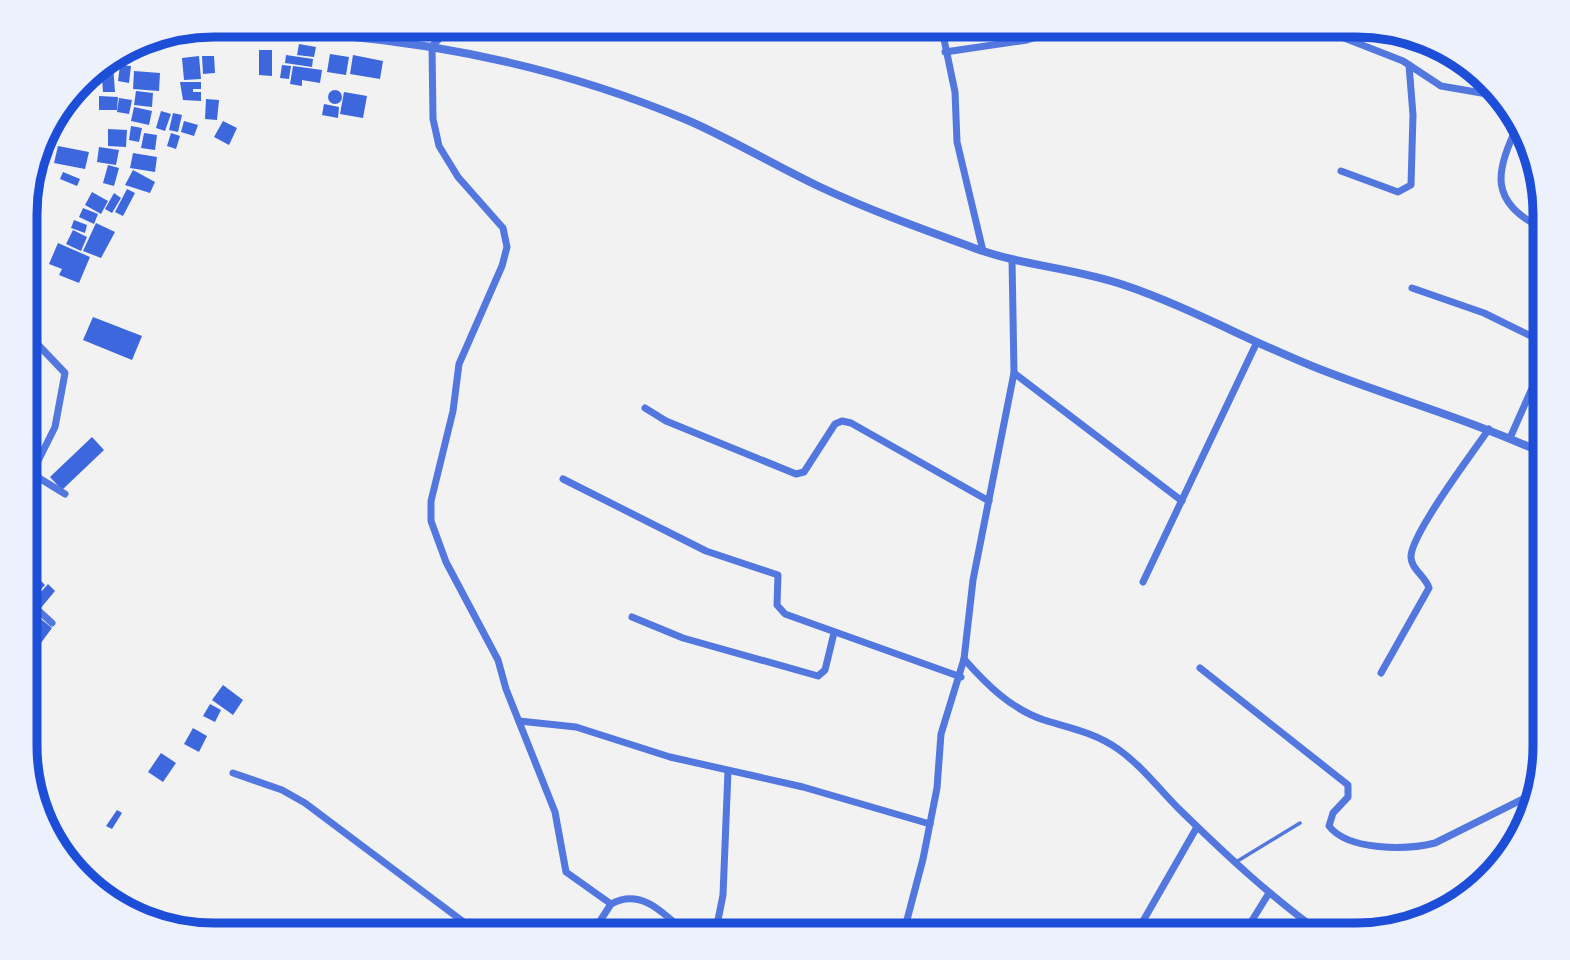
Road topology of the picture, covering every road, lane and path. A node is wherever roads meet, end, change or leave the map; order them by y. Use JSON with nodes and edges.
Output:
{"nodes":[{"id":1,"x":338,"y":37,"type":"edge"},
{"id":2,"x":441,"y":37,"type":"edge"},
{"id":3,"x":943,"y":37,"type":"edge"},
{"id":4,"x":1036,"y":37,"type":"edge"},
{"id":5,"x":1342,"y":37,"type":"edge"},
{"id":6,"x":432,"y":46,"type":"junction"},
{"id":7,"x":945,"y":52,"type":"junction"},
{"id":8,"x":1409,"y":65,"type":"junction"},
{"id":9,"x":1485,"y":94,"type":"edge"},
{"id":10,"x":1514,"y":134,"type":"edge"},
{"id":11,"x":1341,"y":171,"type":"dead end"},
{"id":12,"x":1533,"y":224,"type":"edge"},
{"id":13,"x":983,"y":251,"type":"junction"},
{"id":14,"x":1012,"y":259,"type":"junction"},
{"id":15,"x":1412,"y":288,"type":"dead end"},
{"id":16,"x":1533,"y":337,"type":"edge"},
{"id":17,"x":1257,"y":342,"type":"junction"},
{"id":18,"x":37,"y":344,"type":"edge"},
{"id":19,"x":1014,"y":373,"type":"junction"},
{"id":20,"x":1533,"y":386,"type":"edge"},
{"id":21,"x":645,"y":408,"type":"dead end"},
{"id":22,"x":1489,"y":429,"type":"junction"},
{"id":23,"x":1510,"y":438,"type":"junction"},
{"id":24,"x":1533,"y":449,"type":"edge"},
{"id":25,"x":37,"y":462,"type":"edge"},
{"id":26,"x":37,"y":474,"type":"edge"},
{"id":27,"x":563,"y":479,"type":"dead end"},
{"id":28,"x":65,"y":494,"type":"dead end"},
{"id":29,"x":989,"y":501,"type":"junction"},
{"id":30,"x":1182,"y":501,"type":"junction"},
{"id":31,"x":1143,"y":582,"type":"dead end"},
{"id":32,"x":37,"y":610,"type":"edge"},
{"id":33,"x":632,"y":617,"type":"dead end"},
{"id":34,"x":51,"y":623,"type":"dead end"},
{"id":35,"x":834,"y":633,"type":"junction"},
{"id":36,"x":964,"y":659,"type":"junction"},
{"id":37,"x":1200,"y":668,"type":"dead end"},
{"id":38,"x":1381,"y":673,"type":"dead end"},
{"id":39,"x":961,"y":677,"type":"junction"},
{"id":40,"x":519,"y":721,"type":"junction"},
{"id":41,"x":729,"y":771,"type":"junction"},
{"id":42,"x":233,"y":773,"type":"dead end"},
{"id":43,"x":1525,"y":798,"type":"edge"},
{"id":44,"x":1300,"y":822,"type":"dead end"},
{"id":45,"x":930,"y":824,"type":"junction"},
{"id":46,"x":1198,"y":827,"type":"junction"},
{"id":47,"x":1236,"y":862,"type":"junction"},
{"id":48,"x":1269,"y":893,"type":"junction"},
{"id":49,"x":611,"y":904,"type":"junction"},
{"id":50,"x":465,"y":923,"type":"edge"},
{"id":51,"x":599,"y":923,"type":"edge"},
{"id":52,"x":673,"y":923,"type":"edge"},
{"id":53,"x":717,"y":923,"type":"edge"},
{"id":54,"x":906,"y":923,"type":"edge"},
{"id":55,"x":1142,"y":923,"type":"edge"},
{"id":56,"x":1250,"y":923,"type":"edge"},
{"id":57,"x":1308,"y":923,"type":"edge"}],
"edges":[{"from":1,"to":6,"type":"street"},
{"from":2,"to":6,"type":"street"},
{"from":3,"to":7,"type":"street"},
{"from":4,"to":7,"type":"street"},
{"from":5,"to":8,"type":"street"},
{"from":6,"to":13,"type":"street"},
{"from":6,"to":40,"type":"street"},
{"from":7,"to":13,"type":"street"},
{"from":8,"to":9,"type":"street"},
{"from":8,"to":11,"type":"street"},
{"from":10,"to":12,"type":"street"},
{"from":13,"to":14,"type":"street"},
{"from":14,"to":17,"type":"street"},
{"from":14,"to":19,"type":"street"},
{"from":15,"to":16,"type":"street"},
{"from":17,"to":22,"type":"street"},
{"from":17,"to":30,"type":"street"},
{"from":18,"to":25,"type":"street"},
{"from":19,"to":29,"type":"street"},
{"from":19,"to":30,"type":"street"},
{"from":20,"to":23,"type":"street"},
{"from":21,"to":29,"type":"street"},
{"from":22,"to":23,"type":"street"},
{"from":22,"to":38,"type":"street"},
{"from":23,"to":24,"type":"street"},
{"from":26,"to":28,"type":"street"},
{"from":27,"to":35,"type":"street"},
{"from":29,"to":36,"type":"street"},
{"from":30,"to":31,"type":"street"},
{"from":32,"to":34,"type":"street"},
{"from":33,"to":35,"type":"street"},
{"from":35,"to":39,"type":"street"},
{"from":36,"to":39,"type":"street"},
{"from":36,"to":46,"type":"street"},
{"from":37,"to":43,"type":"street"},
{"from":39,"to":45,"type":"street"},
{"from":40,"to":41,"type":"street"},
{"from":40,"to":49,"type":"street"},
{"from":41,"to":45,"type":"street"},
{"from":41,"to":53,"type":"street"},
{"from":42,"to":50,"type":"street"},
{"from":44,"to":47,"type":"lane"},
{"from":45,"to":54,"type":"street"},
{"from":46,"to":47,"type":"street"},
{"from":46,"to":55,"type":"street"},
{"from":47,"to":48,"type":"street"},
{"from":48,"to":56,"type":"street"},
{"from":48,"to":57,"type":"street"},
{"from":49,"to":51,"type":"street"},
{"from":49,"to":52,"type":"street"}]}
